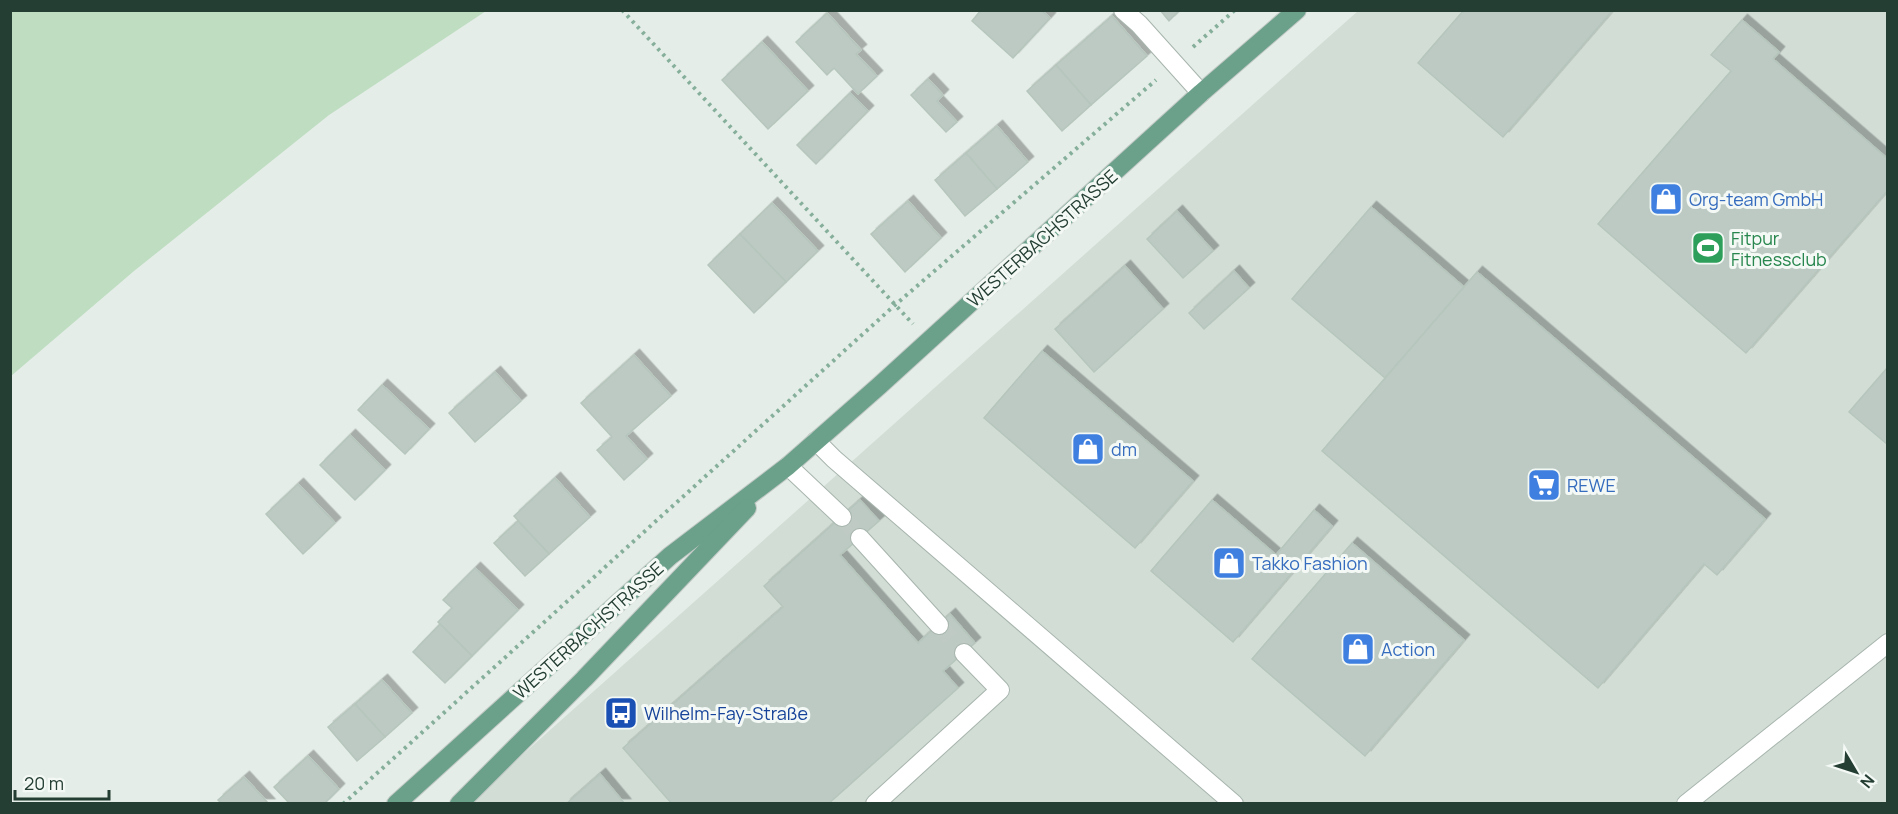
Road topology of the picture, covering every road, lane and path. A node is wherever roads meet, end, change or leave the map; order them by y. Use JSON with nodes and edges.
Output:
{"nodes":[{"id":1,"x":622,"y":10,"type":"edge"},
{"id":2,"x":1123,"y":10,"type":"edge"},
{"id":3,"x":1235,"y":10,"type":"edge"},
{"id":4,"x":1297,"y":10,"type":"edge"},
{"id":5,"x":1174,"y":64,"type":"junction"},
{"id":6,"x":1201,"y":93,"type":"junction"},
{"id":7,"x":895,"y":305,"type":"junction"},
{"id":8,"x":929,"y":340,"type":"junction"},
{"id":9,"x":816,"y":441,"type":"junction"},
{"id":10,"x":788,"y":466,"type":"junction"},
{"id":11,"x":842,"y":517,"type":"tunnel mouth"},
{"id":12,"x":860,"y":538,"type":"tunnel mouth"},
{"id":13,"x":939,"y":625,"type":"tunnel mouth"},
{"id":14,"x":1887,"y":643,"type":"edge"},
{"id":15,"x":964,"y":653,"type":"tunnel mouth"},
{"id":16,"x":500,"y":765,"type":"junction"},
{"id":17,"x":400,"y":802,"type":"edge"},
{"id":18,"x":343,"y":804,"type":"edge"},
{"id":19,"x":459,"y":804,"type":"edge"},
{"id":20,"x":474,"y":804,"type":"edge"},
{"id":21,"x":875,"y":804,"type":"edge"},
{"id":22,"x":1234,"y":804,"type":"edge"},
{"id":23,"x":1686,"y":804,"type":"edge"}],
"edges":[{"from":1,"to":7,"type":"path"},
{"from":2,"to":5,"type":"street"},
{"from":3,"to":5,"type":"path"},
{"from":4,"to":6,"type":"main road","name":"WESTERBACHSTRASSE"},
{"from":5,"to":6,"type":"street"},
{"from":5,"to":7,"type":"path"},
{"from":6,"to":8,"type":"main road","name":"WESTERBACHSTRASSE"},
{"from":7,"to":8,"type":"path"},
{"from":7,"to":18,"type":"path"},
{"from":8,"to":9,"type":"main road","name":"WESTERBACHSTRASSE"},
{"from":9,"to":10,"type":"main road","name":"WESTERBACHSTRASSE"},
{"from":9,"to":22,"type":"street"},
{"from":10,"to":11,"type":"street"},
{"from":10,"to":16,"type":"main road","name":"WESTERBACHSTRASSE"},
{"from":10,"to":17,"type":"main road","name":"WESTERBACHSTRASSE"},
{"from":12,"to":13,"type":"street"},
{"from":14,"to":23,"type":"street"},
{"from":15,"to":21,"type":"street"},
{"from":16,"to":19,"type":"main road","name":"WESTERBACHSTRASSE"},
{"from":16,"to":20,"type":"street"}]}
